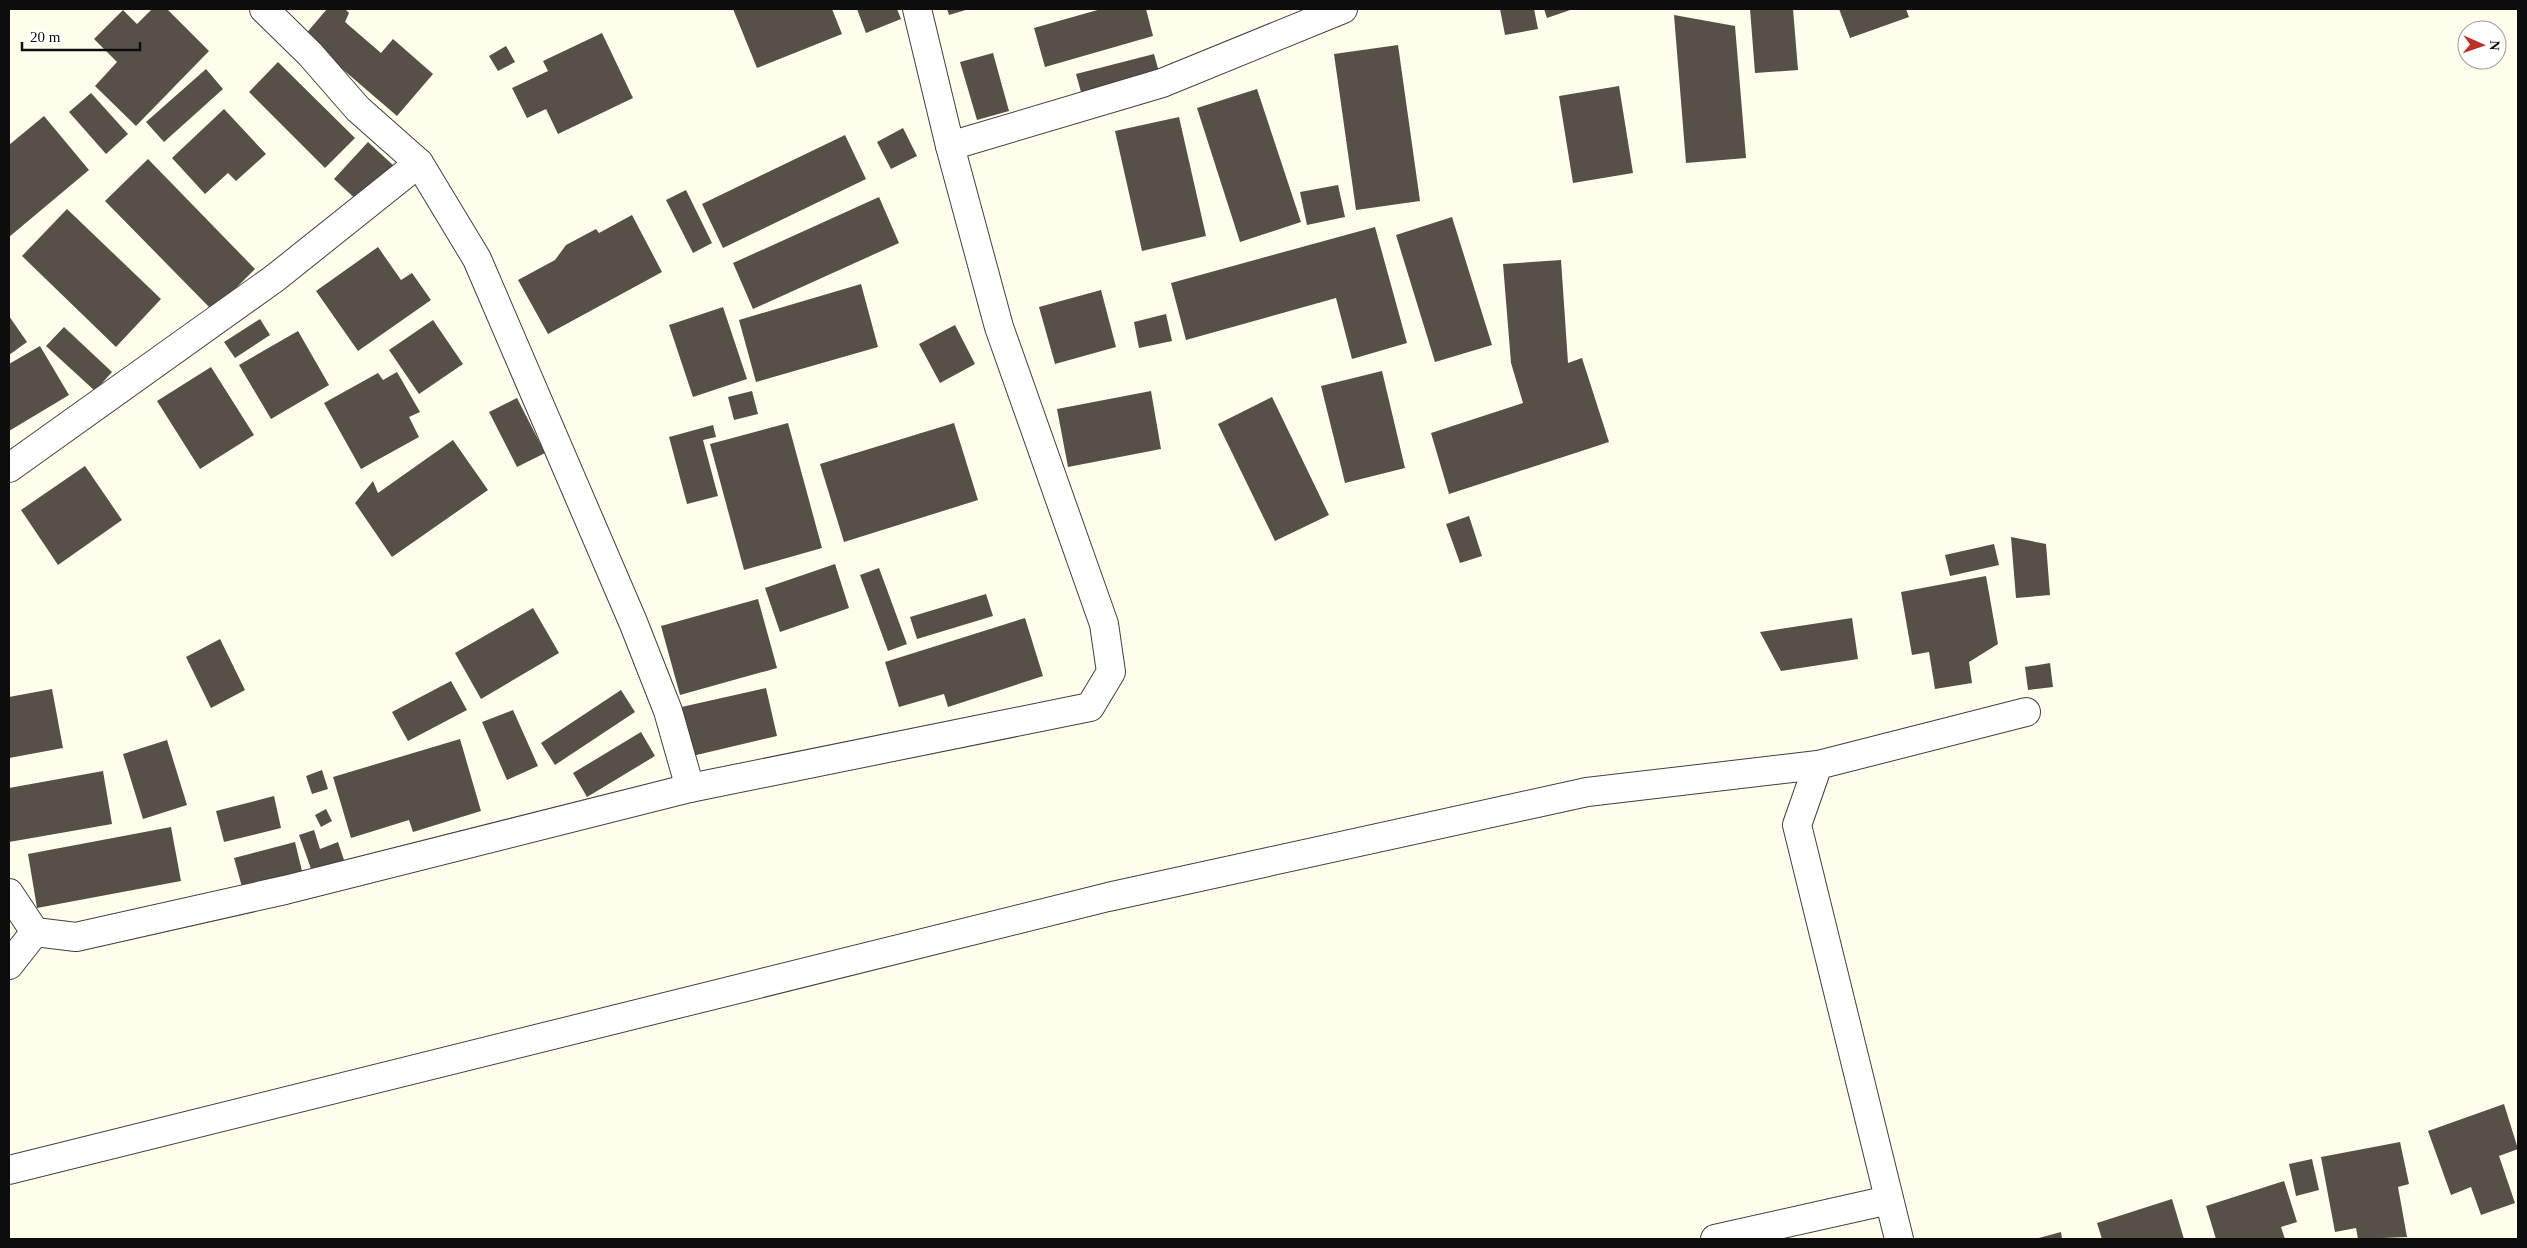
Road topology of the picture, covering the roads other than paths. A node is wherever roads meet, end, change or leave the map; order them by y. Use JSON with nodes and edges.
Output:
{"nodes":[{"id":1,"x":264,"y":9,"type":"edge"},
{"id":2,"x":917,"y":9,"type":"edge"},
{"id":3,"x":1343,"y":9,"type":"edge"},
{"id":4,"x":950,"y":146,"type":"junction"},
{"id":5,"x":419,"y":163,"type":"junction"},
{"id":6,"x":9,"y":468,"type":"edge"},
{"id":7,"x":2026,"y":712,"type":"dead end"},
{"id":8,"x":1818,"y":765,"type":"junction"},
{"id":9,"x":690,"y":788,"type":"junction"},
{"id":10,"x":9,"y":893,"type":"edge"},
{"id":11,"x":35,"y":932,"type":"junction"},
{"id":12,"x":9,"y":965,"type":"edge"},
{"id":13,"x":9,"y":1170,"type":"edge"},
{"id":14,"x":1889,"y":1200,"type":"junction"},
{"id":15,"x":1715,"y":1239,"type":"edge"},
{"id":16,"x":1899,"y":1239,"type":"edge"}],
"edges":[{"from":1,"to":5,"type":"street"},
{"from":2,"to":4,"type":"street"},
{"from":3,"to":4,"type":"street"},
{"from":4,"to":9,"type":"street"},
{"from":5,"to":6,"type":"street"},
{"from":5,"to":9,"type":"street"},
{"from":7,"to":8,"type":"street"},
{"from":8,"to":13,"type":"street"},
{"from":8,"to":14,"type":"street"},
{"from":9,"to":11,"type":"street"},
{"from":10,"to":11,"type":"street"},
{"from":11,"to":12,"type":"street"},
{"from":14,"to":15,"type":"street"},
{"from":14,"to":16,"type":"street"}]}
